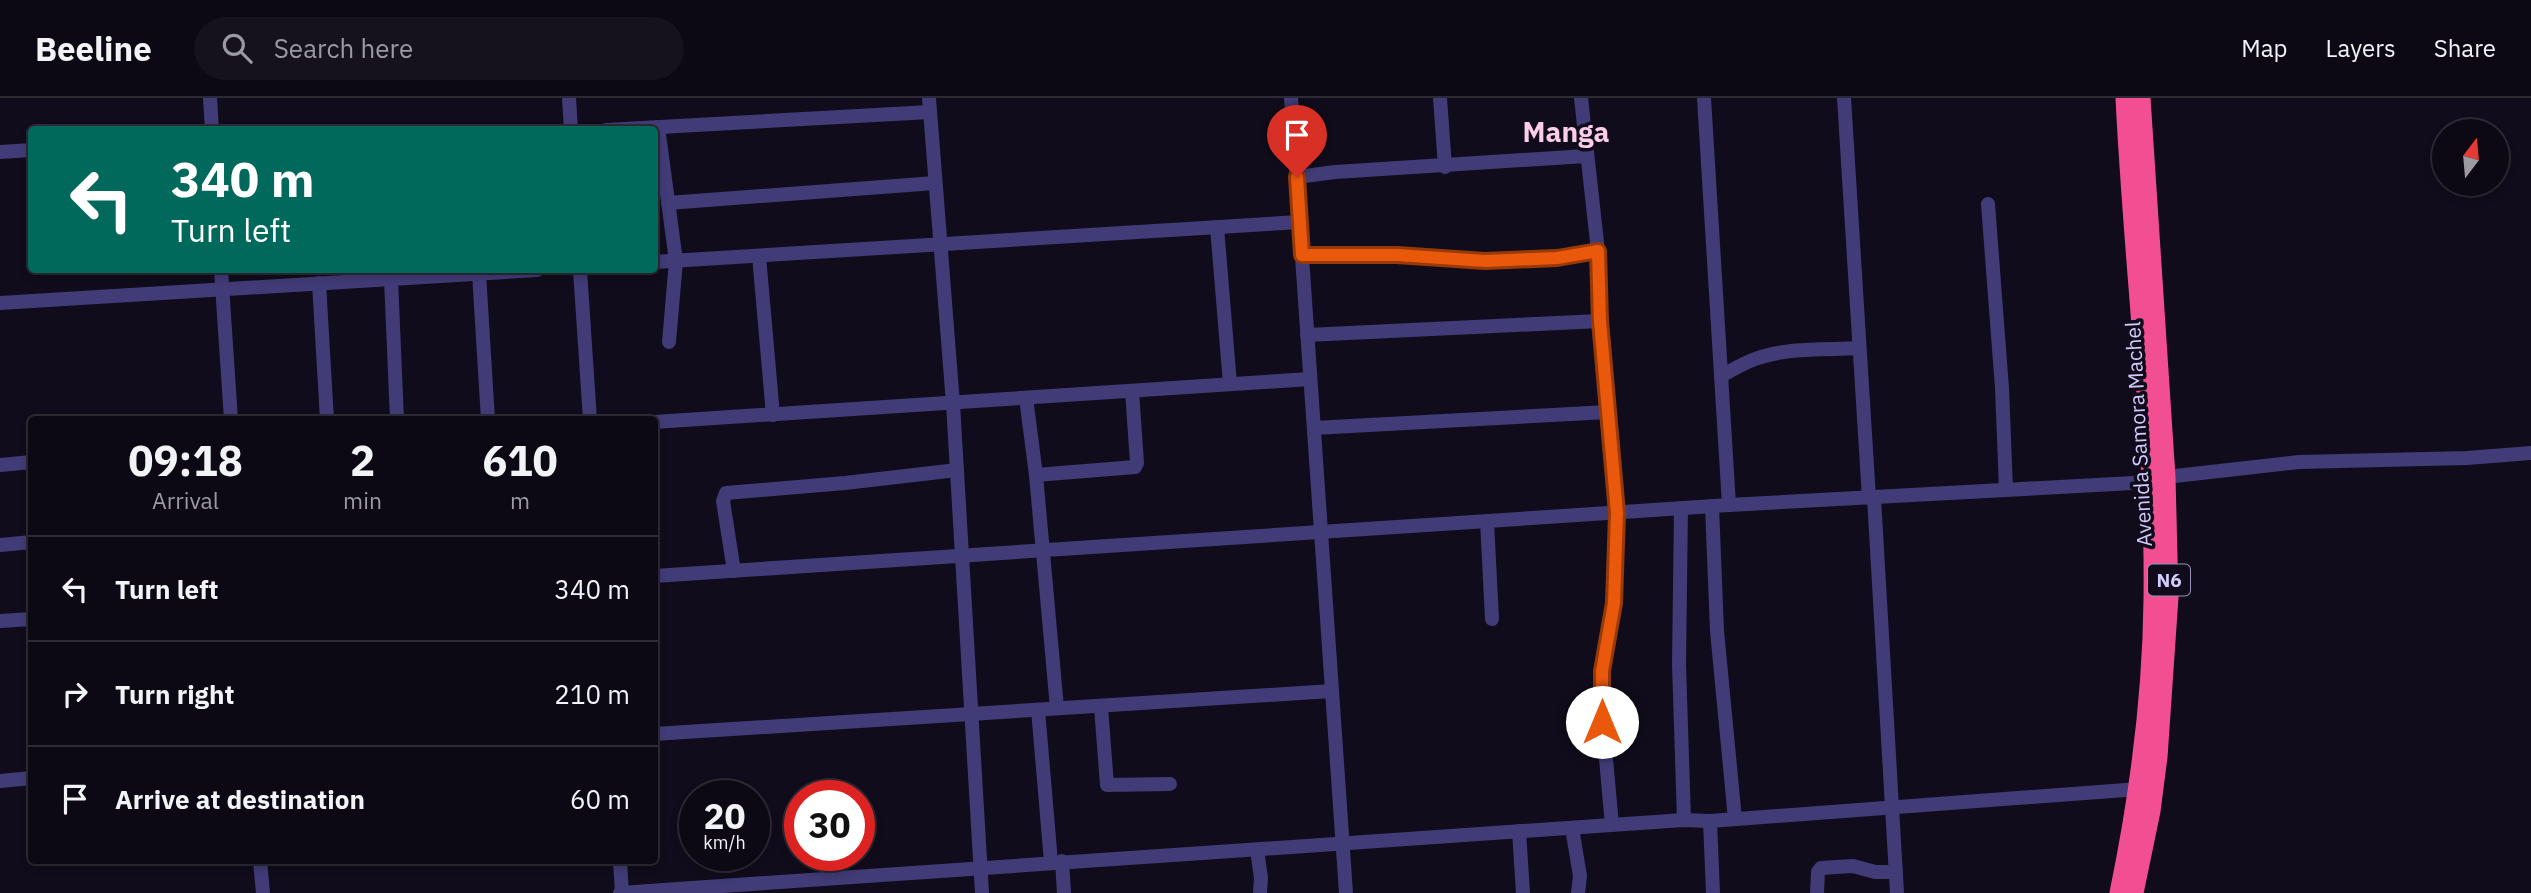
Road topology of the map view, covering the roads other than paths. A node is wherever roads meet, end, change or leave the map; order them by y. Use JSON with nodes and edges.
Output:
{"nodes":[{"id":1,"x":210,"y":98,"type":"edge"},
{"id":2,"x":569,"y":98,"type":"edge"},
{"id":3,"x":1292,"y":98,"type":"edge"},
{"id":4,"x":1440,"y":98,"type":"edge"},
{"id":5,"x":1581,"y":98,"type":"edge"},
{"id":6,"x":1704,"y":98,"type":"edge"},
{"id":7,"x":1844,"y":98,"type":"edge"},
{"id":8,"x":2125,"y":98,"type":"edge"},
{"id":9,"x":2141,"y":98,"type":"edge"},
{"id":10,"x":929,"y":105,"type":"edge"},
{"id":11,"x":212,"y":126,"type":"edge"},
{"id":12,"x":571,"y":126,"type":"edge"},
{"id":13,"x":658,"y":127,"type":"edge"},
{"id":14,"x":658,"y":134,"type":"edge"},
{"id":15,"x":28,"y":150,"type":"edge"},
{"id":16,"x":0,"y":152,"type":"edge"},
{"id":17,"x":1586,"y":156,"type":"junction"},
{"id":18,"x":2136,"y":162,"type":"junction"},
{"id":19,"x":1445,"y":167,"type":"junction"},
{"id":20,"x":1297,"y":177,"type":"junction"},
{"id":21,"x":935,"y":183,"type":"junction"},
{"id":22,"x":668,"y":203,"type":"junction"},
{"id":23,"x":1988,"y":204,"type":"dead end"},
{"id":24,"x":1299,"y":222,"type":"junction"},
{"id":25,"x":1217,"y":227,"type":"junction"},
{"id":26,"x":2143,"y":242,"type":"junction"},
{"id":27,"x":940,"y":244,"type":"junction"},
{"id":28,"x":1598,"y":251,"type":"junction"},
{"id":29,"x":1302,"y":255,"type":"junction"},
{"id":30,"x":760,"y":256,"type":"junction"},
{"id":31,"x":676,"y":261,"type":"junction"},
{"id":32,"x":658,"y":262,"type":"edge"},
{"id":33,"x":221,"y":273,"type":"edge"},
{"id":34,"x":479,"y":273,"type":"joint"},
{"id":35,"x":580,"y":273,"type":"edge"},
{"id":36,"x":347,"y":275,"type":"edge"},
{"id":37,"x":391,"y":279,"type":"junction"},
{"id":38,"x":319,"y":283,"type":"junction"},
{"id":39,"x":222,"y":289,"type":"junction"},
{"id":40,"x":0,"y":303,"type":"edge"},
{"id":41,"x":1600,"y":321,"type":"junction"},
{"id":42,"x":1307,"y":335,"type":"junction"},
{"id":43,"x":669,"y":341,"type":"dead end"},
{"id":44,"x":1859,"y":348,"type":"junction"},
{"id":45,"x":1721,"y":376,"type":"junction"},
{"id":46,"x":1310,"y":379,"type":"junction"},
{"id":47,"x":1230,"y":384,"type":"junction"},
{"id":48,"x":1132,"y":391,"type":"junction"},
{"id":49,"x":1026,"y":398,"type":"junction"},
{"id":50,"x":953,"y":404,"type":"junction"},
{"id":51,"x":1608,"y":412,"type":"junction"},
{"id":52,"x":773,"y":415,"type":"junction"},
{"id":53,"x":231,"y":416,"type":"edge"},
{"id":54,"x":327,"y":416,"type":"edge"},
{"id":55,"x":397,"y":416,"type":"edge"},
{"id":56,"x":488,"y":416,"type":"edge"},
{"id":57,"x":590,"y":416,"type":"edge"},
{"id":58,"x":658,"y":422,"type":"edge"},
{"id":59,"x":1314,"y":428,"type":"junction"},
{"id":60,"x":2531,"y":453,"type":"edge"},
{"id":61,"x":28,"y":462,"type":"edge"},
{"id":62,"x":0,"y":465,"type":"edge"},
{"id":63,"x":957,"y":470,"type":"junction"},
{"id":64,"x":1036,"y":475,"type":"junction"},
{"id":65,"x":2158,"y":479,"type":"junction"},
{"id":66,"x":2006,"y":489,"type":"junction"},
{"id":67,"x":1872,"y":498,"type":"junction"},
{"id":68,"x":1729,"y":505,"type":"junction"},
{"id":69,"x":1712,"y":506,"type":"junction"},
{"id":70,"x":1681,"y":508,"type":"junction"},
{"id":71,"x":1617,"y":513,"type":"junction"},
{"id":72,"x":1487,"y":521,"type":"junction"},
{"id":73,"x":1321,"y":531,"type":"junction"},
{"id":74,"x":28,"y":542,"type":"edge"},
{"id":75,"x":0,"y":545,"type":"edge"},
{"id":76,"x":1043,"y":550,"type":"junction"},
{"id":77,"x":962,"y":555,"type":"junction"},
{"id":78,"x":734,"y":571,"type":"junction"},
{"id":79,"x":658,"y":576,"type":"edge"},
{"id":80,"x":28,"y":619,"type":"edge"},
{"id":81,"x":1492,"y":619,"type":"dead end"},
{"id":82,"x":0,"y":621,"type":"edge"},
{"id":83,"x":1332,"y":691,"type":"junction"},
{"id":84,"x":1101,"y":707,"type":"junction"},
{"id":85,"x":1056,"y":708,"type":"junction"},
{"id":86,"x":1038,"y":710,"type":"junction"},
{"id":87,"x":971,"y":714,"type":"junction"},
{"id":88,"x":658,"y":734,"type":"edge"},
{"id":89,"x":28,"y":778,"type":"edge"},
{"id":90,"x":0,"y":781,"type":"edge"},
{"id":91,"x":1170,"y":784,"type":"dead end"},
{"id":92,"x":2139,"y":789,"type":"junction"},
{"id":93,"x":1892,"y":808,"type":"junction"},
{"id":94,"x":1735,"y":819,"type":"junction"},
{"id":95,"x":1684,"y":820,"type":"junction"},
{"id":96,"x":1710,"y":821,"type":"junction"},
{"id":97,"x":1612,"y":825,"type":"junction"},
{"id":98,"x":1572,"y":828,"type":"junction"},
{"id":99,"x":1519,"y":831,"type":"junction"},
{"id":100,"x":1342,"y":843,"type":"junction"},
{"id":101,"x":1257,"y":850,"type":"junction"},
{"id":102,"x":1057,"y":862,"type":"junction"},
{"id":103,"x":261,"y":864,"type":"edge"},
{"id":104,"x":620,"y":864,"type":"edge"},
{"id":105,"x":981,"y":869,"type":"junction"},
{"id":106,"x":1895,"y":872,"type":"junction"},
{"id":107,"x":263,"y":893,"type":"edge"},
{"id":108,"x":622,"y":893,"type":"edge"},
{"id":109,"x":982,"y":893,"type":"edge"},
{"id":110,"x":1064,"y":893,"type":"edge"},
{"id":111,"x":1260,"y":893,"type":"edge"},
{"id":112,"x":1346,"y":893,"type":"edge"},
{"id":113,"x":1524,"y":893,"type":"edge"},
{"id":114,"x":1578,"y":893,"type":"edge"},
{"id":115,"x":1713,"y":893,"type":"edge"},
{"id":116,"x":1817,"y":893,"type":"edge"},
{"id":117,"x":1897,"y":893,"type":"edge"},
{"id":118,"x":2119,"y":893,"type":"edge"},
{"id":119,"x":2134,"y":893,"type":"edge"}],
"edges":[{"from":1,"to":11,"type":"street"},
{"from":2,"to":12,"type":"street"},
{"from":3,"to":20,"type":"street"},
{"from":4,"to":19,"type":"street"},
{"from":5,"to":17,"type":"street"},
{"from":6,"to":45,"type":"street"},
{"from":7,"to":44,"type":"street"},
{"from":8,"to":18,"type":"highway","number":"N6"},
{"from":9,"to":18,"type":"highway","number":"N6"},
{"from":10,"to":13,"type":"street"},
{"from":10,"to":21,"type":"street"},
{"from":14,"to":22,"type":"street"},
{"from":15,"to":16,"type":"street"},
{"from":17,"to":19,"type":"street"},
{"from":17,"to":28,"type":"street"},
{"from":18,"to":26,"type":"highway","number":"N6"},
{"from":19,"to":20,"type":"street"},
{"from":20,"to":24,"type":"street"},
{"from":21,"to":22,"type":"street"},
{"from":21,"to":27,"type":"street"},
{"from":22,"to":31,"type":"street"},
{"from":23,"to":66,"type":"street"},
{"from":24,"to":25,"type":"street"},
{"from":24,"to":29,"type":"street"},
{"from":25,"to":27,"type":"street"},
{"from":25,"to":47,"type":"street"},
{"from":26,"to":65,"type":"highway","number":"N6"},
{"from":26,"to":65,"type":"highway","name":"Avenida Samora Machel","number":"N6"},
{"from":27,"to":30,"type":"street"},
{"from":27,"to":50,"type":"street"},
{"from":28,"to":29,"type":"street"},
{"from":28,"to":41,"type":"street"},
{"from":29,"to":42,"type":"street"},
{"from":30,"to":31,"type":"street"},
{"from":30,"to":52,"type":"street"},
{"from":31,"to":32,"type":"street"},
{"from":31,"to":43,"type":"street"},
{"from":33,"to":39,"type":"street"},
{"from":34,"to":37,"type":"street"},
{"from":34,"to":56,"type":"street"},
{"from":35,"to":57,"type":"street"},
{"from":36,"to":37,"type":"street"},
{"from":36,"to":38,"type":"street"},
{"from":37,"to":55,"type":"street"},
{"from":38,"to":39,"type":"street"},
{"from":38,"to":54,"type":"street"},
{"from":39,"to":40,"type":"street"},
{"from":39,"to":53,"type":"street"},
{"from":41,"to":42,"type":"street"},
{"from":41,"to":51,"type":"street"},
{"from":42,"to":46,"type":"street"},
{"from":44,"to":45,"type":"street"},
{"from":44,"to":67,"type":"street"},
{"from":45,"to":68,"type":"street"},
{"from":46,"to":47,"type":"street"},
{"from":46,"to":59,"type":"street"},
{"from":47,"to":48,"type":"street"},
{"from":48,"to":49,"type":"street"},
{"from":48,"to":64,"type":"street"},
{"from":49,"to":50,"type":"street"},
{"from":49,"to":64,"type":"street"},
{"from":50,"to":52,"type":"street"},
{"from":50,"to":63,"type":"street"},
{"from":51,"to":59,"type":"street"},
{"from":51,"to":71,"type":"street"},
{"from":52,"to":58,"type":"street"},
{"from":59,"to":73,"type":"street"},
{"from":60,"to":65,"type":"street"},
{"from":61,"to":62,"type":"street"},
{"from":63,"to":77,"type":"street"},
{"from":63,"to":78,"type":"street"},
{"from":64,"to":76,"type":"street"},
{"from":65,"to":66,"type":"street"},
{"from":65,"to":92,"type":"highway","number":"N6"},
{"from":65,"to":119,"type":"highway","name":"Avenida Samora Machel","number":"N6"},
{"from":66,"to":67,"type":"street"},
{"from":67,"to":68,"type":"street"},
{"from":67,"to":93,"type":"street"},
{"from":68,"to":69,"type":"street"},
{"from":69,"to":70,"type":"street"},
{"from":69,"to":94,"type":"street"},
{"from":70,"to":71,"type":"street"},
{"from":70,"to":95,"type":"street"},
{"from":71,"to":72,"type":"street"},
{"from":71,"to":97,"type":"street"},
{"from":72,"to":73,"type":"street"},
{"from":72,"to":81,"type":"street"},
{"from":73,"to":76,"type":"street"},
{"from":73,"to":83,"type":"street"},
{"from":74,"to":75,"type":"street"},
{"from":76,"to":77,"type":"street"},
{"from":76,"to":85,"type":"street"},
{"from":77,"to":78,"type":"street"},
{"from":77,"to":87,"type":"street"},
{"from":78,"to":79,"type":"street"},
{"from":80,"to":82,"type":"street"},
{"from":83,"to":84,"type":"street"},
{"from":83,"to":100,"type":"street"},
{"from":84,"to":85,"type":"street"},
{"from":84,"to":91,"type":"street"},
{"from":85,"to":86,"type":"street"},
{"from":86,"to":87,"type":"street"},
{"from":86,"to":102,"type":"street"},
{"from":87,"to":88,"type":"street"},
{"from":87,"to":105,"type":"street"},
{"from":89,"to":90,"type":"street"},
{"from":92,"to":93,"type":"street"},
{"from":92,"to":118,"type":"highway","number":"N6"},
{"from":93,"to":94,"type":"street"},
{"from":93,"to":106,"type":"street"},
{"from":94,"to":96,"type":"street"},
{"from":95,"to":96,"type":"street"},
{"from":95,"to":97,"type":"street"},
{"from":96,"to":115,"type":"street"},
{"from":97,"to":98,"type":"street"},
{"from":98,"to":99,"type":"street"},
{"from":98,"to":114,"type":"street"},
{"from":99,"to":100,"type":"street"},
{"from":99,"to":113,"type":"street"},
{"from":100,"to":101,"type":"street"},
{"from":100,"to":112,"type":"street"},
{"from":101,"to":102,"type":"street"},
{"from":101,"to":111,"type":"street"},
{"from":102,"to":105,"type":"street"},
{"from":102,"to":110,"type":"street"},
{"from":103,"to":107,"type":"street"},
{"from":104,"to":108,"type":"street"},
{"from":105,"to":108,"type":"street"},
{"from":105,"to":109,"type":"street"},
{"from":106,"to":116,"type":"street"},
{"from":106,"to":117,"type":"street"}]}
